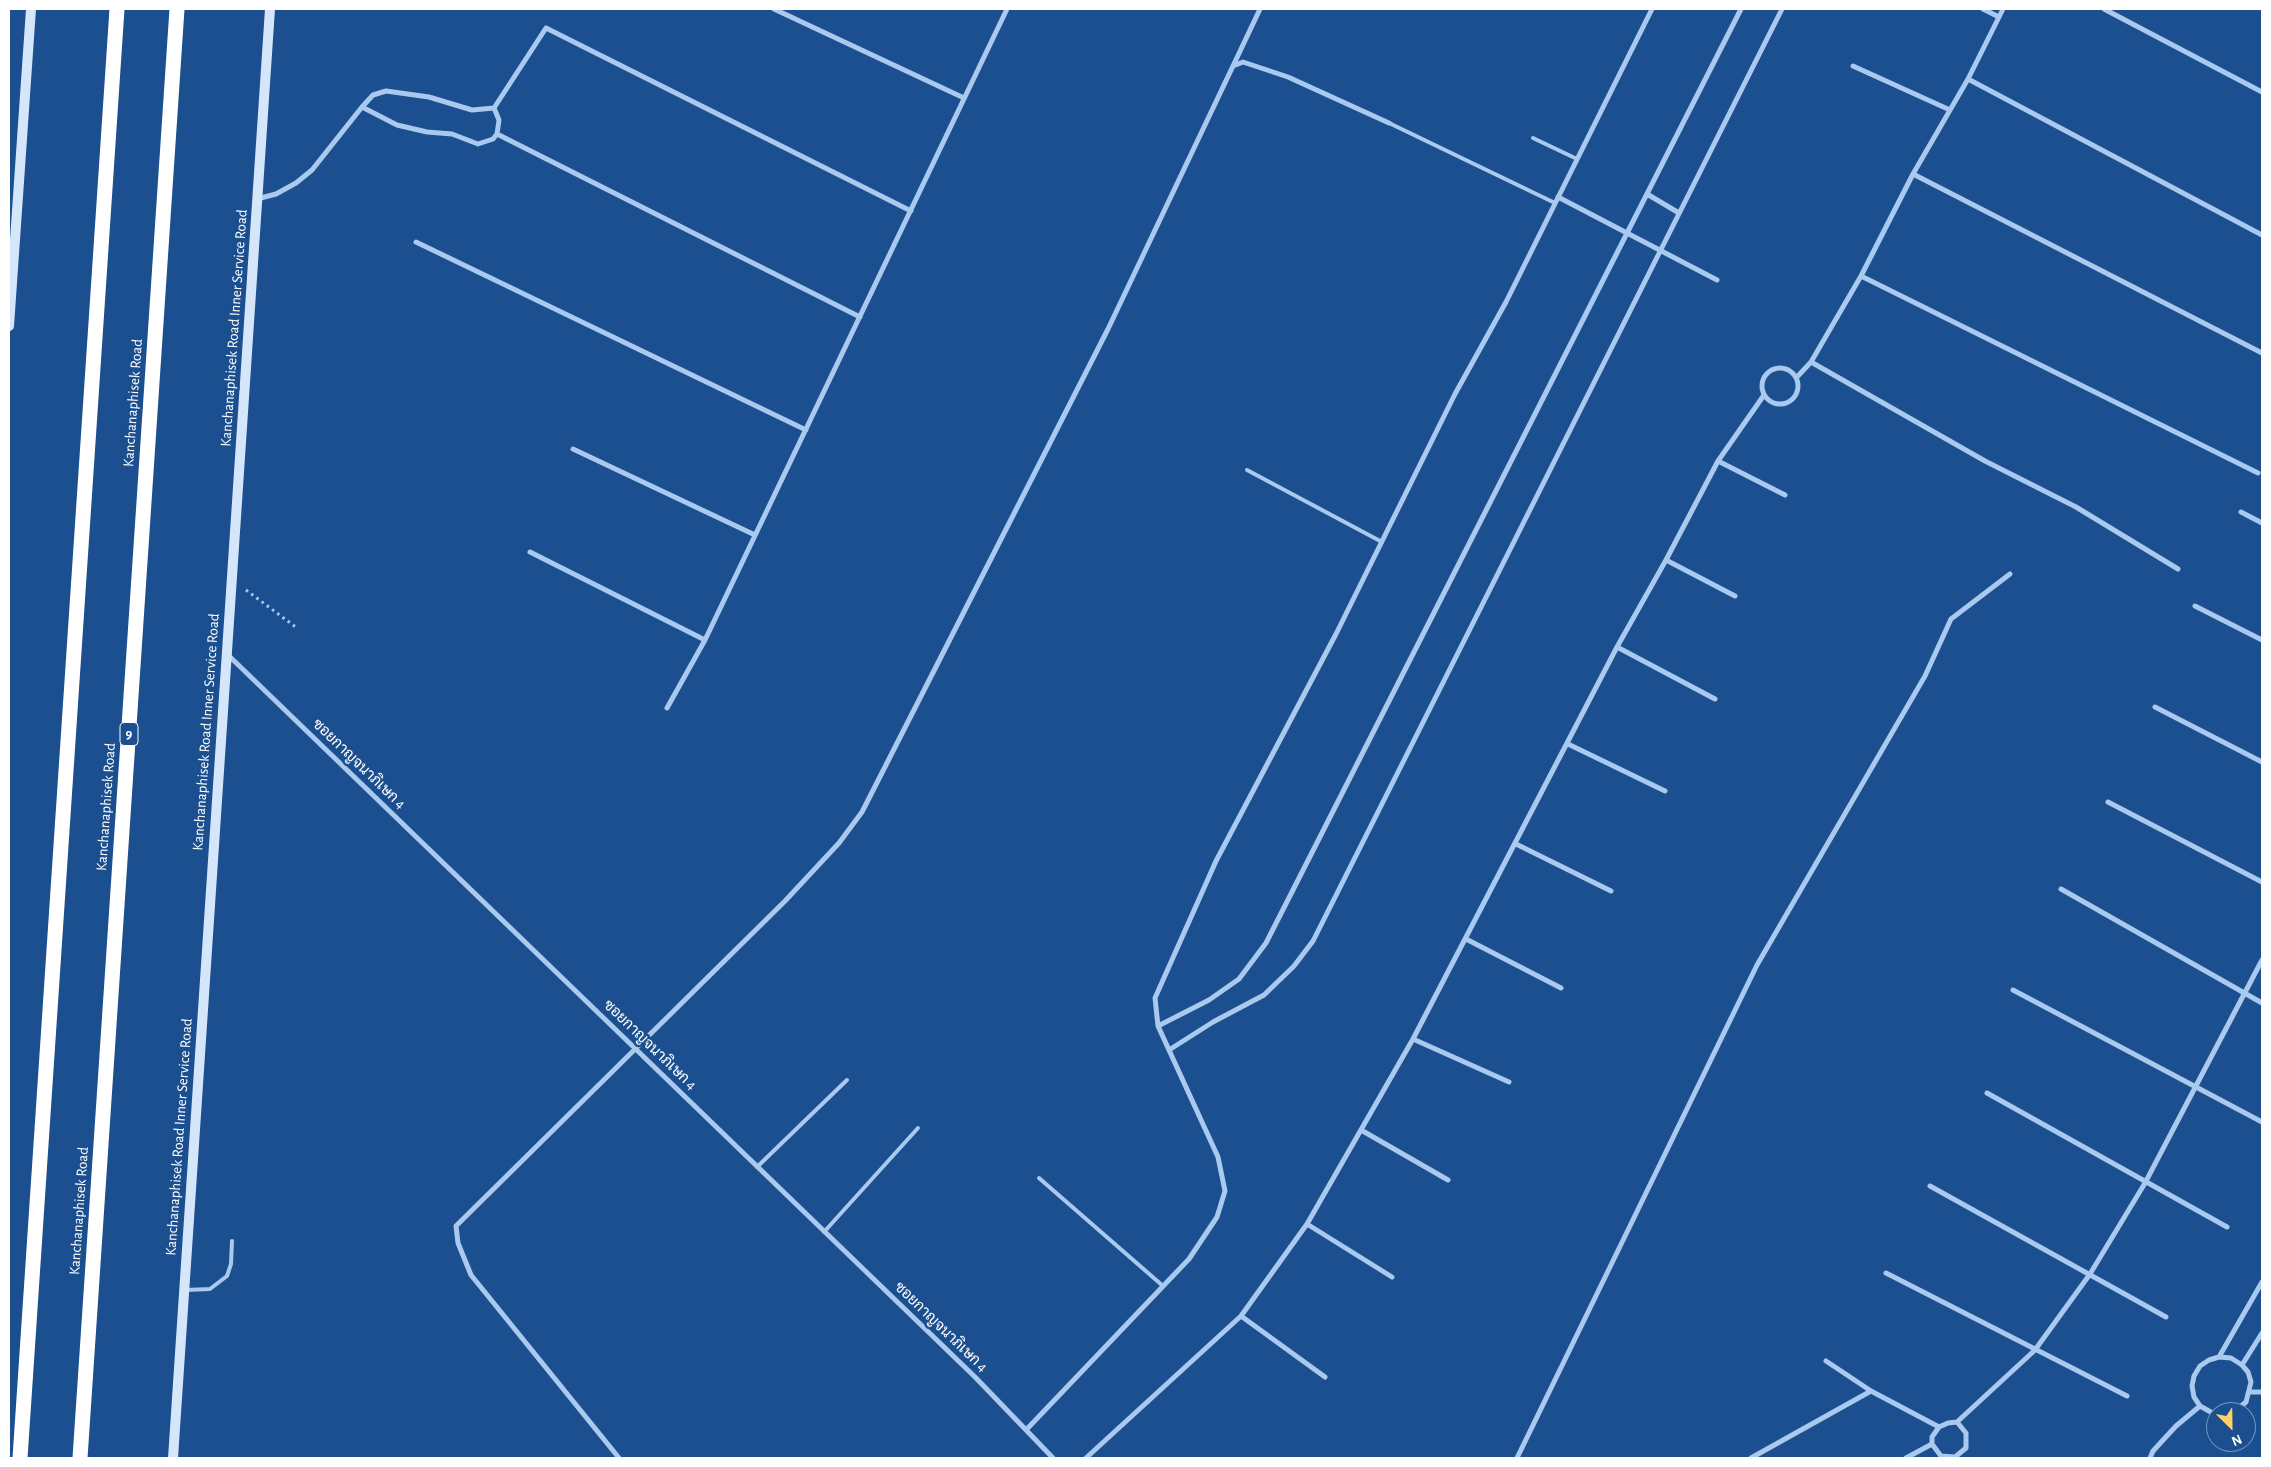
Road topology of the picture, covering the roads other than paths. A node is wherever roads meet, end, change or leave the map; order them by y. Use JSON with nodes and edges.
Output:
{"nodes":[{"id":1,"x":31,"y":9,"type":"edge"},
{"id":2,"x":117,"y":9,"type":"edge"},
{"id":3,"x":177,"y":9,"type":"edge"},
{"id":4,"x":270,"y":9,"type":"edge"},
{"id":5,"x":774,"y":9,"type":"edge"},
{"id":6,"x":1007,"y":9,"type":"edge"},
{"id":7,"x":1260,"y":9,"type":"edge"},
{"id":8,"x":1652,"y":9,"type":"edge"},
{"id":9,"x":1742,"y":9,"type":"edge"},
{"id":10,"x":1782,"y":9,"type":"edge"},
{"id":11,"x":1983,"y":9,"type":"edge"},
{"id":12,"x":2003,"y":9,"type":"edge"},
{"id":13,"x":2104,"y":9,"type":"edge"},
{"id":14,"x":1999,"y":17,"type":"junction"},
{"id":15,"x":1232,"y":66,"type":"junction"},
{"id":16,"x":1853,"y":66,"type":"dead end"},
{"id":17,"x":1968,"y":80,"type":"junction"},
{"id":18,"x":2262,"y":92,"type":"edge"},
{"id":19,"x":964,"y":98,"type":"junction"},
{"id":20,"x":362,"y":107,"type":"junction"},
{"id":21,"x":494,"y":108,"type":"junction"},
{"id":22,"x":1950,"y":110,"type":"junction"},
{"id":23,"x":1389,"y":123,"type":"joint"},
{"id":24,"x":497,"y":134,"type":"junction"},
{"id":25,"x":1533,"y":138,"type":"dead end"},
{"id":26,"x":1576,"y":159,"type":"junction"},
{"id":27,"x":1913,"y":174,"type":"junction"},
{"id":28,"x":1647,"y":194,"type":"junction"},
{"id":29,"x":1558,"y":197,"type":"junction"},
{"id":30,"x":257,"y":200,"type":"junction"},
{"id":31,"x":1555,"y":203,"type":"junction"},
{"id":32,"x":911,"y":210,"type":"junction"},
{"id":33,"x":1679,"y":213,"type":"junction"},
{"id":34,"x":1627,"y":233,"type":"junction"},
{"id":35,"x":2262,"y":235,"type":"edge"},
{"id":36,"x":416,"y":242,"type":"dead end"},
{"id":37,"x":1660,"y":250,"type":"junction"},
{"id":38,"x":1861,"y":276,"type":"junction"},
{"id":39,"x":1717,"y":280,"type":"dead end"},
{"id":40,"x":860,"y":317,"type":"junction"},
{"id":41,"x":9,"y":326,"type":"edge"},
{"id":42,"x":2262,"y":353,"type":"edge"},
{"id":43,"x":1811,"y":362,"type":"junction"},
{"id":44,"x":1797,"y":377,"type":"junction"},
{"id":45,"x":1764,"y":395,"type":"junction"},
{"id":46,"x":806,"y":430,"type":"junction"},
{"id":47,"x":573,"y":448,"type":"dead end"},
{"id":48,"x":1718,"y":461,"type":"junction"},
{"id":49,"x":1247,"y":470,"type":"dead end"},
{"id":50,"x":2258,"y":473,"type":"dead end"},
{"id":51,"x":1785,"y":495,"type":"dead end"},
{"id":52,"x":2241,"y":512,"type":"dead end"},
{"id":53,"x":2262,"y":523,"type":"edge"},
{"id":54,"x":755,"y":534,"type":"junction"},
{"id":55,"x":1382,"y":542,"type":"junction"},
{"id":56,"x":530,"y":552,"type":"dead end"},
{"id":57,"x":1666,"y":560,"type":"junction"},
{"id":58,"x":2178,"y":569,"type":"dead end"},
{"id":59,"x":2010,"y":574,"type":"dead end"},
{"id":60,"x":1735,"y":596,"type":"dead end"},
{"id":61,"x":2195,"y":606,"type":"dead end"},
{"id":62,"x":705,"y":640,"type":"junction"},
{"id":63,"x":2262,"y":640,"type":"edge"},
{"id":64,"x":1617,"y":647,"type":"junction"},
{"id":65,"x":226,"y":654,"type":"junction"},
{"id":66,"x":1715,"y":699,"type":"dead end"},
{"id":67,"x":2155,"y":707,"type":"dead end"},
{"id":68,"x":667,"y":708,"type":"dead end"},
{"id":69,"x":1568,"y":744,"type":"junction"},
{"id":70,"x":2262,"y":762,"type":"edge"},
{"id":71,"x":1665,"y":791,"type":"dead end"},
{"id":72,"x":2108,"y":802,"type":"dead end"},
{"id":73,"x":1516,"y":844,"type":"junction"},
{"id":74,"x":2262,"y":882,"type":"edge"},
{"id":75,"x":2061,"y":889,"type":"dead end"},
{"id":76,"x":1611,"y":890,"type":"dead end"},
{"id":77,"x":1466,"y":939,"type":"junction"},
{"id":78,"x":2262,"y":960,"type":"edge"},
{"id":79,"x":1561,"y":988,"type":"dead end"},
{"id":80,"x":2013,"y":990,"type":"dead end"},
{"id":81,"x":2244,"y":995,"type":"junction"},
{"id":82,"x":2262,"y":1004,"type":"edge"},
{"id":83,"x":1158,"y":1026,"type":"junction"},
{"id":84,"x":1413,"y":1039,"type":"junction"},
{"id":85,"x":635,"y":1048,"type":"junction"},
{"id":86,"x":1169,"y":1050,"type":"junction"},
{"id":87,"x":847,"y":1080,"type":"dead end"},
{"id":88,"x":1509,"y":1082,"type":"dead end"},
{"id":89,"x":2195,"y":1085,"type":"junction"},
{"id":90,"x":1987,"y":1094,"type":"dead end"},
{"id":91,"x":2262,"y":1122,"type":"edge"},
{"id":92,"x":918,"y":1128,"type":"dead end"},
{"id":93,"x":1362,"y":1130,"type":"junction"},
{"id":94,"x":758,"y":1167,"type":"junction"},
{"id":95,"x":1039,"y":1178,"type":"dead end"},
{"id":96,"x":1448,"y":1180,"type":"dead end"},
{"id":97,"x":2146,"y":1183,"type":"junction"},
{"id":98,"x":1930,"y":1186,"type":"dead end"},
{"id":99,"x":1307,"y":1224,"type":"junction"},
{"id":100,"x":2227,"y":1227,"type":"dead end"},
{"id":101,"x":824,"y":1232,"type":"junction"},
{"id":102,"x":232,"y":1241,"type":"dead end"},
{"id":103,"x":1886,"y":1273,"type":"dead end"},
{"id":104,"x":2090,"y":1274,"type":"junction"},
{"id":105,"x":1392,"y":1277,"type":"dead end"},
{"id":106,"x":2262,"y":1282,"type":"edge"},
{"id":107,"x":1164,"y":1286,"type":"junction"},
{"id":108,"x":184,"y":1290,"type":"junction"},
{"id":109,"x":1240,"y":1316,"type":"junction"},
{"id":110,"x":2166,"y":1317,"type":"dead end"},
{"id":111,"x":2262,"y":1333,"type":"edge"},
{"id":112,"x":2035,"y":1350,"type":"junction"},
{"id":113,"x":2219,"y":1357,"type":"junction"},
{"id":114,"x":1826,"y":1361,"type":"dead end"},
{"id":115,"x":2242,"y":1365,"type":"junction"},
{"id":116,"x":1326,"y":1377,"type":"dead end"},
{"id":117,"x":1872,"y":1391,"type":"junction"},
{"id":118,"x":2250,"y":1392,"type":"junction"},
{"id":119,"x":2262,"y":1392,"type":"edge"},
{"id":120,"x":2127,"y":1396,"type":"dead end"},
{"id":121,"x":2246,"y":1402,"type":"edge"},
{"id":122,"x":2200,"y":1406,"type":"junction"},
{"id":123,"x":2206,"y":1409,"type":"edge"},
{"id":124,"x":1957,"y":1422,"type":"junction"},
{"id":125,"x":1938,"y":1427,"type":"junction"},
{"id":126,"x":1026,"y":1430,"type":"junction"},
{"id":127,"x":1932,"y":1444,"type":"junction"},
{"id":128,"x":20,"y":1458,"type":"edge"},
{"id":129,"x":80,"y":1458,"type":"edge"},
{"id":130,"x":173,"y":1458,"type":"edge"},
{"id":131,"x":619,"y":1458,"type":"edge"},
{"id":132,"x":1053,"y":1458,"type":"edge"},
{"id":133,"x":1086,"y":1458,"type":"edge"},
{"id":134,"x":1517,"y":1458,"type":"edge"},
{"id":135,"x":1751,"y":1458,"type":"edge"},
{"id":136,"x":1906,"y":1458,"type":"edge"},
{"id":137,"x":1948,"y":1458,"type":"edge"},
{"id":138,"x":2150,"y":1458,"type":"edge"}],
"edges":[{"from":1,"to":41,"type":"main road"},
{"from":2,"to":128,"type":"highway"},
{"from":3,"to":129,"type":"highway","name":"Kanchanaphisek Road","number":"9"},
{"from":4,"to":30,"type":"main road","name":"Kanchanaphisek Road Inner Service Road"},
{"from":5,"to":19,"type":"street"},
{"from":6,"to":19,"type":"street"},
{"from":7,"to":15,"type":"street"},
{"from":8,"to":26,"type":"street"},
{"from":9,"to":28,"type":"street"},
{"from":10,"to":33,"type":"street"},
{"from":11,"to":14,"type":"street"},
{"from":12,"to":14,"type":"street"},
{"from":13,"to":18,"type":"street"},
{"from":14,"to":17,"type":"street"},
{"from":15,"to":23,"type":"street"},
{"from":15,"to":85,"type":"street"},
{"from":16,"to":22,"type":"street"},
{"from":17,"to":22,"type":"street"},
{"from":17,"to":35,"type":"street"},
{"from":19,"to":32,"type":"street"},
{"from":20,"to":21,"type":"street"},
{"from":20,"to":24,"type":"street"},
{"from":20,"to":30,"type":"street"},
{"from":21,"to":24,"type":"street"},
{"from":21,"to":32,"type":"street"},
{"from":22,"to":27,"type":"street"},
{"from":23,"to":31,"type":"lane"},
{"from":24,"to":40,"type":"street"},
{"from":25,"to":26,"type":"lane"},
{"from":26,"to":29,"type":"street"},
{"from":27,"to":38,"type":"street"},
{"from":27,"to":42,"type":"street"},
{"from":28,"to":33,"type":"street"},
{"from":28,"to":34,"type":"street"},
{"from":29,"to":31,"type":"street"},
{"from":29,"to":34,"type":"street"},
{"from":30,"to":65,"type":"main road","name":"Kanchanaphisek Road Inner Service Road"},
{"from":31,"to":55,"type":"street"},
{"from":32,"to":40,"type":"street"},
{"from":33,"to":37,"type":"street"},
{"from":34,"to":37,"type":"street"},
{"from":34,"to":83,"type":"street"},
{"from":36,"to":46,"type":"street"},
{"from":37,"to":39,"type":"street"},
{"from":37,"to":86,"type":"street"},
{"from":38,"to":43,"type":"street"},
{"from":38,"to":50,"type":"street"},
{"from":40,"to":46,"type":"street"},
{"from":43,"to":44,"type":"street"},
{"from":43,"to":58,"type":"street"},
{"from":44,"to":45,"type":"street"},
{"from":44,"to":45,"type":"street"},
{"from":45,"to":48,"type":"street"},
{"from":46,"to":54,"type":"street"},
{"from":47,"to":54,"type":"street"},
{"from":48,"to":51,"type":"street"},
{"from":48,"to":57,"type":"street"},
{"from":49,"to":55,"type":"lane"},
{"from":52,"to":53,"type":"street"},
{"from":54,"to":62,"type":"street"},
{"from":55,"to":83,"type":"street"},
{"from":56,"to":62,"type":"street"},
{"from":57,"to":60,"type":"street"},
{"from":57,"to":64,"type":"street"},
{"from":59,"to":134,"type":"street"},
{"from":61,"to":63,"type":"street"},
{"from":62,"to":68,"type":"street"},
{"from":64,"to":66,"type":"street"},
{"from":64,"to":69,"type":"street"},
{"from":65,"to":85,"type":"street","name":"ซอยกาญจนาภิเษก 4"},
{"from":65,"to":108,"type":"main road","name":"Kanchanaphisek Road Inner Service Road"},
{"from":67,"to":70,"type":"street"},
{"from":69,"to":71,"type":"street"},
{"from":69,"to":73,"type":"street"},
{"from":72,"to":74,"type":"street"},
{"from":73,"to":76,"type":"street"},
{"from":73,"to":77,"type":"street"},
{"from":75,"to":81,"type":"street"},
{"from":77,"to":79,"type":"street"},
{"from":77,"to":84,"type":"street"},
{"from":78,"to":81,"type":"street"},
{"from":80,"to":89,"type":"street"},
{"from":81,"to":82,"type":"street"},
{"from":81,"to":89,"type":"street"},
{"from":83,"to":86,"type":"street"},
{"from":84,"to":88,"type":"street"},
{"from":84,"to":93,"type":"street"},
{"from":85,"to":94,"type":"street","name":"ซอยกาญจนาภิเษก 4"},
{"from":85,"to":131,"type":"street"},
{"from":86,"to":107,"type":"street"},
{"from":87,"to":94,"type":"lane"},
{"from":89,"to":91,"type":"street"},
{"from":89,"to":97,"type":"street"},
{"from":90,"to":97,"type":"street"},
{"from":92,"to":101,"type":"lane"},
{"from":93,"to":96,"type":"street"},
{"from":93,"to":99,"type":"street"},
{"from":94,"to":101,"type":"street","name":"ซอยกาญจนาภิเษก 4"},
{"from":95,"to":107,"type":"lane"},
{"from":97,"to":100,"type":"street"},
{"from":97,"to":104,"type":"street"},
{"from":98,"to":104,"type":"street"},
{"from":99,"to":105,"type":"street"},
{"from":99,"to":109,"type":"street"},
{"from":101,"to":126,"type":"street","name":"ซอยกาญจนาภิเษก 4"},
{"from":102,"to":108,"type":"lane"},
{"from":103,"to":112,"type":"street"},
{"from":104,"to":110,"type":"street"},
{"from":104,"to":112,"type":"street"},
{"from":106,"to":113,"type":"street"},
{"from":107,"to":126,"type":"street"},
{"from":108,"to":130,"type":"main road","name":"Kanchanaphisek Road Inner Service Road"},
{"from":109,"to":116,"type":"street"},
{"from":109,"to":133,"type":"street"},
{"from":111,"to":115,"type":"street"},
{"from":112,"to":120,"type":"street"},
{"from":112,"to":124,"type":"street"},
{"from":113,"to":115,"type":"street"},
{"from":113,"to":122,"type":"street"},
{"from":114,"to":117,"type":"street"},
{"from":115,"to":118,"type":"street"},
{"from":117,"to":125,"type":"street"},
{"from":117,"to":135,"type":"street"},
{"from":118,"to":119,"type":"street"},
{"from":118,"to":121,"type":"street"},
{"from":122,"to":123,"type":"street"},
{"from":122,"to":138,"type":"street"},
{"from":124,"to":125,"type":"street"},
{"from":124,"to":137,"type":"street"},
{"from":125,"to":127,"type":"street"},
{"from":126,"to":132,"type":"street","name":"ซอยกาญจนาภิเษก 4"},
{"from":127,"to":136,"type":"street"},
{"from":127,"to":137,"type":"street"}]}
